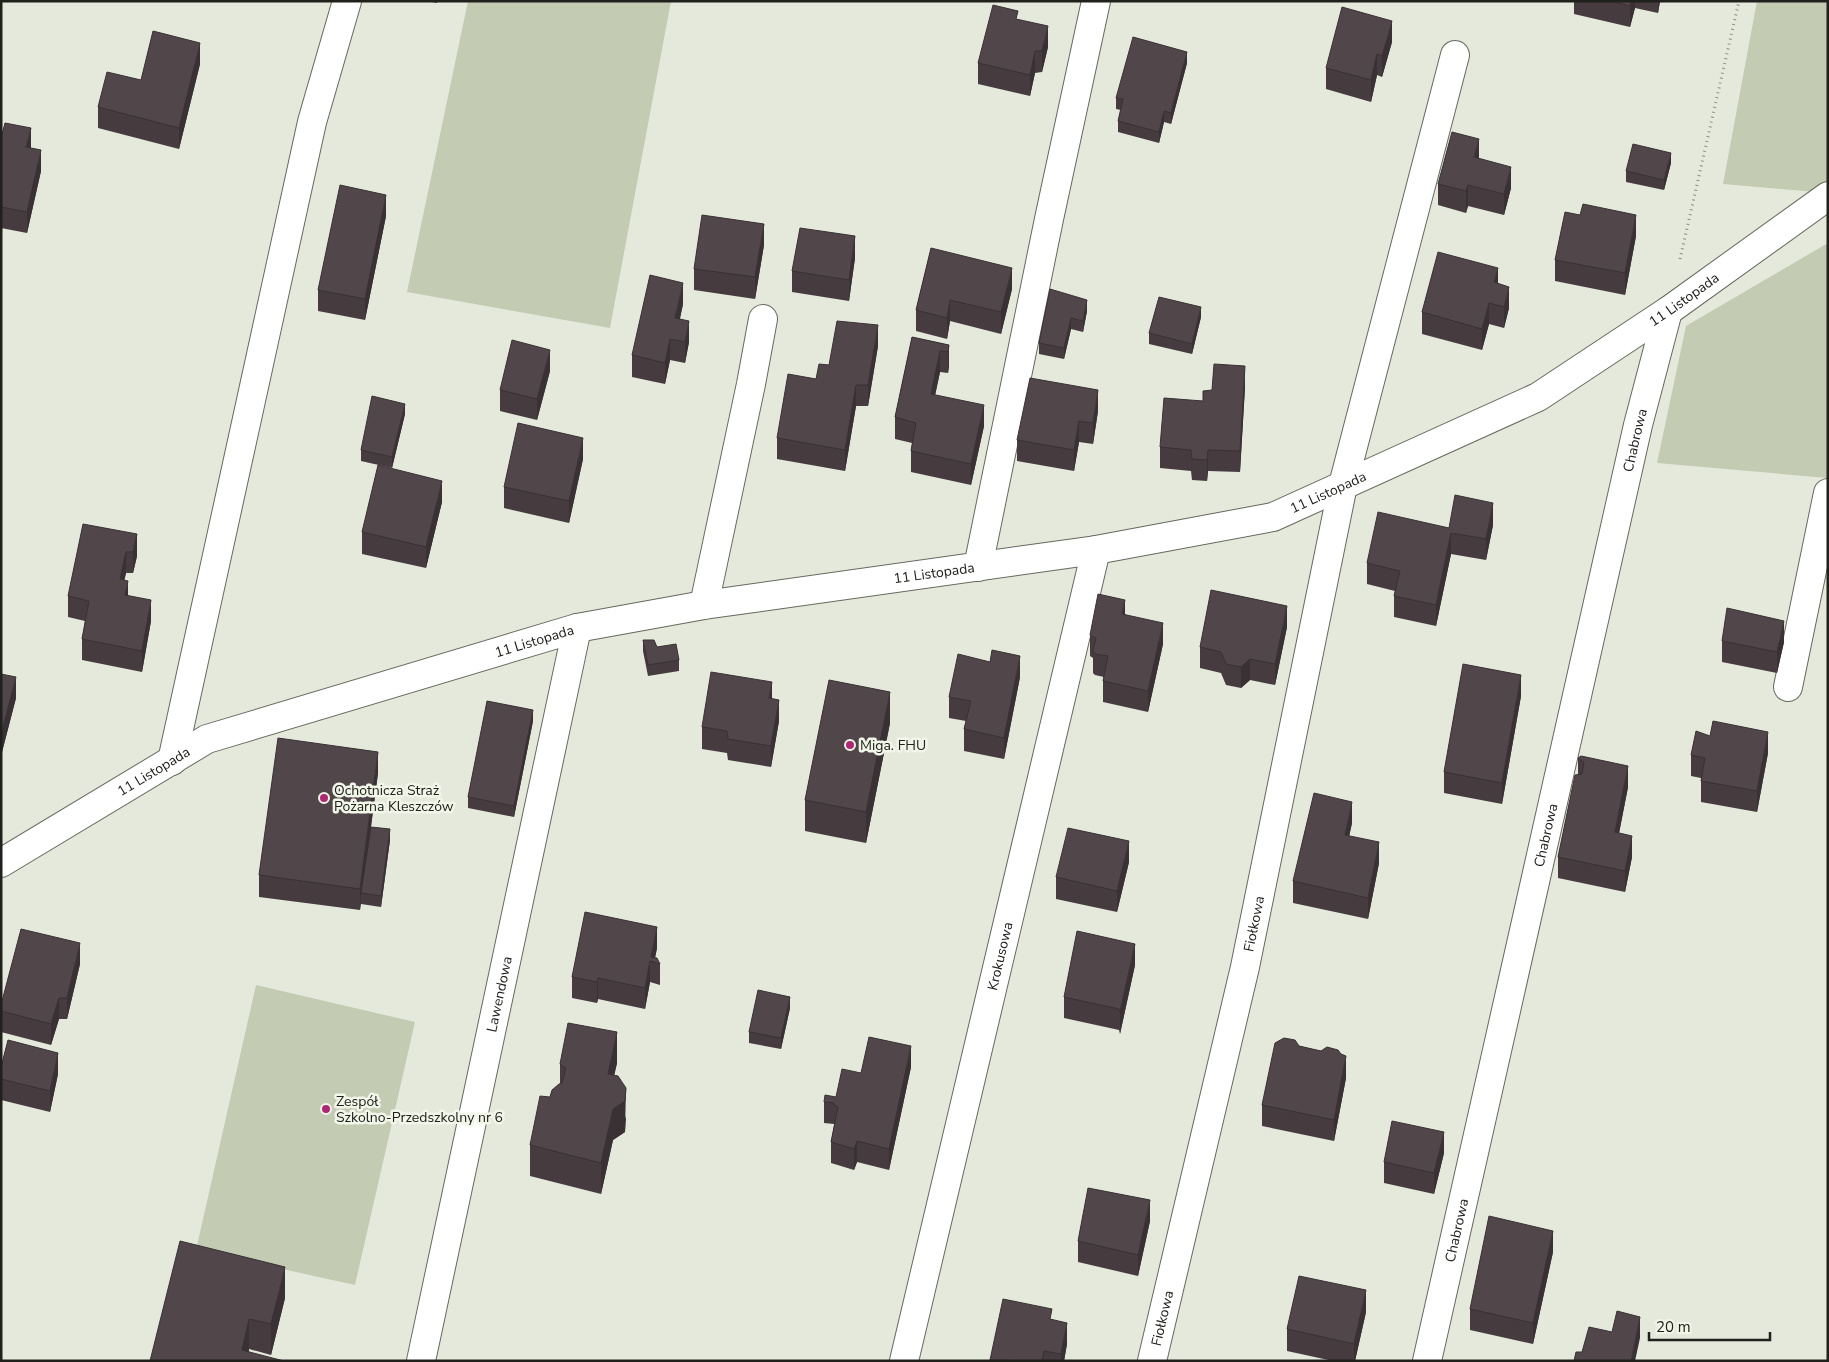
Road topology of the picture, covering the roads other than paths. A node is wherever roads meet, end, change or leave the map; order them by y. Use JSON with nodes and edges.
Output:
{"nodes":[{"id":1,"x":347,"y":1,"type":"edge"},
{"id":2,"x":1096,"y":1,"type":"edge"},
{"id":3,"x":1455,"y":55,"type":"dead end"},
{"id":4,"x":1828,"y":196,"type":"edge"},
{"id":5,"x":1668,"y":311,"type":"junction"},
{"id":6,"x":763,"y":320,"type":"dead end"},
{"id":7,"x":1343,"y":485,"type":"junction"},
{"id":8,"x":1828,"y":493,"type":"edge"},
{"id":9,"x":1096,"y":550,"type":"junction"},
{"id":10,"x":978,"y":567,"type":"junction"},
{"id":11,"x":704,"y":605,"type":"junction"},
{"id":12,"x":577,"y":628,"type":"junction"},
{"id":13,"x":1788,"y":687,"type":"dead end"},
{"id":14,"x":172,"y":761,"type":"junction"},
{"id":15,"x":1,"y":863,"type":"edge"},
{"id":16,"x":421,"y":1361,"type":"edge"},
{"id":17,"x":904,"y":1361,"type":"edge"},
{"id":18,"x":1152,"y":1361,"type":"edge"},
{"id":19,"x":1427,"y":1361,"type":"edge"}],
"edges":[{"from":1,"to":14,"type":"street"},
{"from":2,"to":10,"type":"street"},
{"from":3,"to":7,"type":"street","name":"Fiołkowa"},
{"from":4,"to":5,"type":"street","name":"11 Listopada"},
{"from":5,"to":7,"type":"street","name":"11 Listopada"},
{"from":5,"to":19,"type":"street","name":"Chabrowa"},
{"from":6,"to":11,"type":"street"},
{"from":7,"to":9,"type":"street","name":"11 Listopada"},
{"from":7,"to":18,"type":"street","name":"Fiołkowa"},
{"from":8,"to":13,"type":"street"},
{"from":9,"to":10,"type":"street","name":"11 Listopada"},
{"from":9,"to":17,"type":"street","name":"Krokusowa"},
{"from":10,"to":11,"type":"street","name":"11 Listopada"},
{"from":11,"to":12,"type":"street","name":"11 Listopada"},
{"from":12,"to":14,"type":"street","name":"11 Listopada"},
{"from":12,"to":16,"type":"street","name":"Lawendowa"},
{"from":14,"to":15,"type":"street","name":"11 Listopada"}]}
